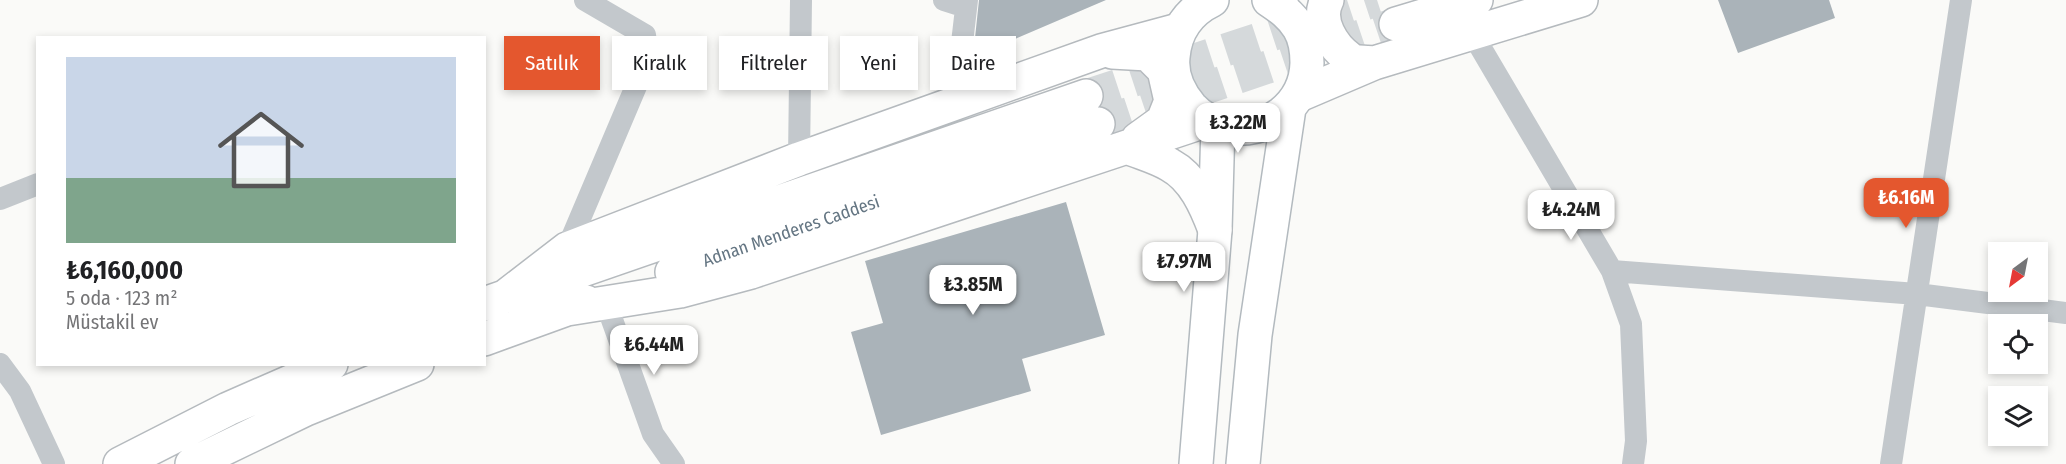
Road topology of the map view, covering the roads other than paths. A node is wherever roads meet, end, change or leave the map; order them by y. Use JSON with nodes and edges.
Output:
{"nodes":[{"id":1,"x":585,"y":0,"type":"edge"},
{"id":2,"x":801,"y":0,"type":"edge"},
{"id":3,"x":944,"y":0,"type":"edge"},
{"id":4,"x":1327,"y":0,"type":"edge"},
{"id":5,"x":1476,"y":0,"type":"edge"},
{"id":6,"x":1581,"y":0,"type":"edge"},
{"id":7,"x":1962,"y":0,"type":"edge"},
{"id":8,"x":1274,"y":1,"type":"edge"},
{"id":9,"x":1205,"y":2,"type":"edge"},
{"id":10,"x":967,"y":3,"type":"edge"},
{"id":11,"x":1396,"y":24,"type":"tunnel mouth"},
{"id":12,"x":1179,"y":30,"type":"junction"},
{"id":13,"x":1472,"y":33,"type":"junction"},
{"id":14,"x":1101,"y":51,"type":"junction"},
{"id":15,"x":1374,"y":63,"type":"junction"},
{"id":16,"x":1294,"y":102,"type":"junction"},
{"id":17,"x":955,"y":104,"type":"junction"},
{"id":18,"x":1213,"y":123,"type":"junction"},
{"id":19,"x":1127,"y":147,"type":"junction"},
{"id":20,"x":799,"y":159,"type":"junction"},
{"id":21,"x":36,"y":185,"type":"edge"},
{"id":22,"x":0,"y":199,"type":"edge"},
{"id":23,"x":1215,"y":230,"type":"junction"},
{"id":24,"x":567,"y":249,"type":"junction"},
{"id":25,"x":1612,"y":271,"type":"junction"},
{"id":26,"x":1917,"y":294,"type":"junction"},
{"id":27,"x":495,"y":300,"type":"edge"},
{"id":28,"x":606,"y":303,"type":"junction"},
{"id":29,"x":567,"y":309,"type":"junction"},
{"id":30,"x":2066,"y":313,"type":"edge"},
{"id":31,"x":486,"y":338,"type":"edge"},
{"id":32,"x":0,"y":364,"type":"edge"},
{"id":33,"x":326,"y":366,"type":"edge"},
{"id":34,"x":412,"y":366,"type":"edge"},
{"id":35,"x":54,"y":464,"type":"edge"},
{"id":36,"x":120,"y":464,"type":"edge"},
{"id":37,"x":192,"y":464,"type":"edge"},
{"id":38,"x":674,"y":464,"type":"edge"},
{"id":39,"x":1196,"y":464,"type":"edge"},
{"id":40,"x":1243,"y":464,"type":"edge"},
{"id":41,"x":1633,"y":464,"type":"edge"},
{"id":42,"x":1891,"y":464,"type":"edge"}],
"edges":[{"from":1,"to":24,"type":"street"},
{"from":2,"to":20,"type":"street"},
{"from":3,"to":10,"type":"street"},
{"from":4,"to":15,"type":"main road"},
{"from":5,"to":11,"type":"main road"},
{"from":6,"to":13,"type":"main road"},
{"from":7,"to":26,"type":"street"},
{"from":8,"to":16,"type":"main road"},
{"from":9,"to":12,"type":"main road"},
{"from":10,"to":17,"type":"street"},
{"from":12,"to":14,"type":"main road"},
{"from":12,"to":18,"type":"main road"},
{"from":13,"to":15,"type":"main road"},
{"from":13,"to":25,"type":"street"},
{"from":14,"to":17,"type":"main road"},
{"from":14,"to":19,"type":"main road"},
{"from":15,"to":16,"type":"main road"},
{"from":16,"to":18,"type":"main road"},
{"from":16,"to":40,"type":"main road"},
{"from":17,"to":20,"type":"main road"},
{"from":18,"to":19,"type":"main road"},
{"from":18,"to":23,"type":"main road"},
{"from":19,"to":23,"type":"main road"},
{"from":19,"to":28,"type":"main road"},
{"from":20,"to":24,"type":"main road"},
{"from":21,"to":22,"type":"street"},
{"from":23,"to":39,"type":"main road"},
{"from":24,"to":27,"type":"main road"},
{"from":25,"to":26,"type":"street"},
{"from":25,"to":41,"type":"street"},
{"from":26,"to":30,"type":"street"},
{"from":26,"to":42,"type":"street"},
{"from":27,"to":29,"type":"main road","name":"Adnan Menderes Caddesi"},
{"from":28,"to":29,"type":"main road"},
{"from":28,"to":38,"type":"street"},
{"from":29,"to":31,"type":"main road","name":"Adnan Menderes Caddesi"},
{"from":32,"to":35,"type":"street"},
{"from":33,"to":36,"type":"main road"},
{"from":34,"to":37,"type":"main road"}]}
